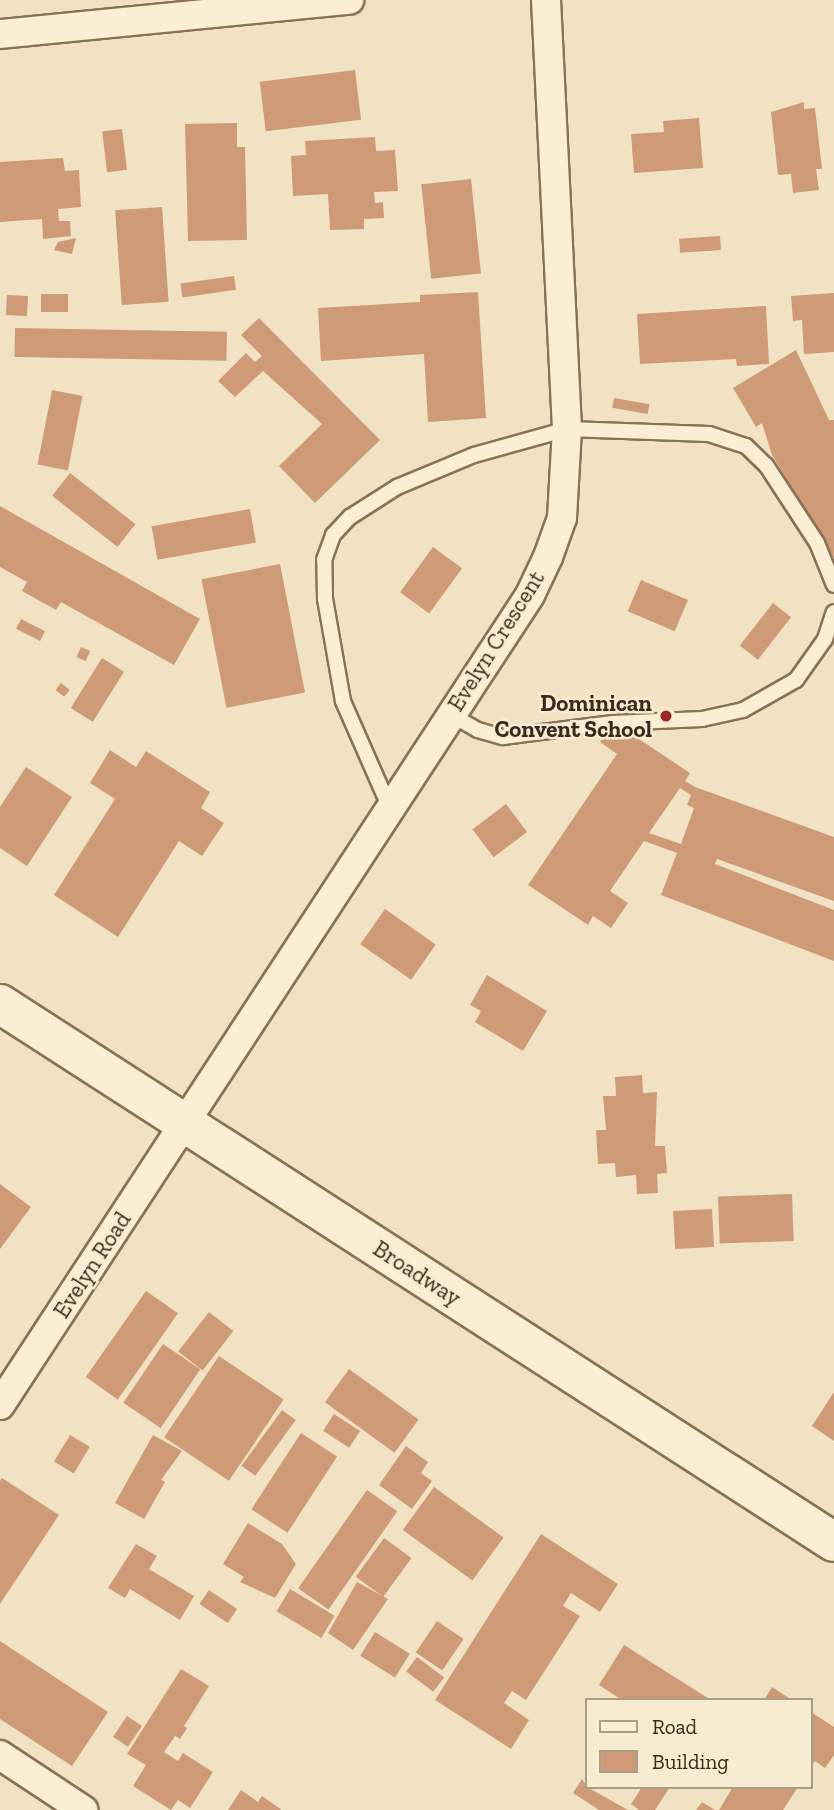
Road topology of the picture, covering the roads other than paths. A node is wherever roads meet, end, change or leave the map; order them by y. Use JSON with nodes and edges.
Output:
{"nodes":[{"id":1,"x":349,"y":0,"type":"edge"},
{"id":2,"x":546,"y":0,"type":"edge"},
{"id":3,"x":0,"y":34,"type":"edge"},
{"id":4,"x":567,"y":429,"type":"junction"},
{"id":5,"x":834,"y":585,"type":"edge"},
{"id":6,"x":834,"y":612,"type":"edge"},
{"id":7,"x":450,"y":714,"type":"junction"},
{"id":8,"x":389,"y":806,"type":"junction"},
{"id":9,"x":0,"y":1004,"type":"edge"},
{"id":10,"x":185,"y":1124,"type":"junction"},
{"id":11,"x":0,"y":1405,"type":"edge"},
{"id":12,"x":834,"y":1542,"type":"edge"},
{"id":13,"x":0,"y":1755,"type":"edge"},
{"id":14,"x":83,"y":1810,"type":"edge"}],
"edges":[{"from":1,"to":3,"type":"street"},
{"from":2,"to":4,"type":"street","name":"Evelyn Crescent"},
{"from":4,"to":5,"type":"lane"},
{"from":4,"to":7,"type":"street","name":"Evelyn Crescent"},
{"from":4,"to":8,"type":"lane"},
{"from":6,"to":7,"type":"lane"},
{"from":7,"to":8,"type":"street","name":"Evelyn Crescent"},
{"from":8,"to":10,"type":"street","name":"Evelyn Crescent"},
{"from":9,"to":10,"type":"main road","name":"Broadway"},
{"from":10,"to":11,"type":"street","name":"Evelyn Road"},
{"from":10,"to":12,"type":"main road","name":"Broadway"},
{"from":13,"to":14,"type":"street"}]}
